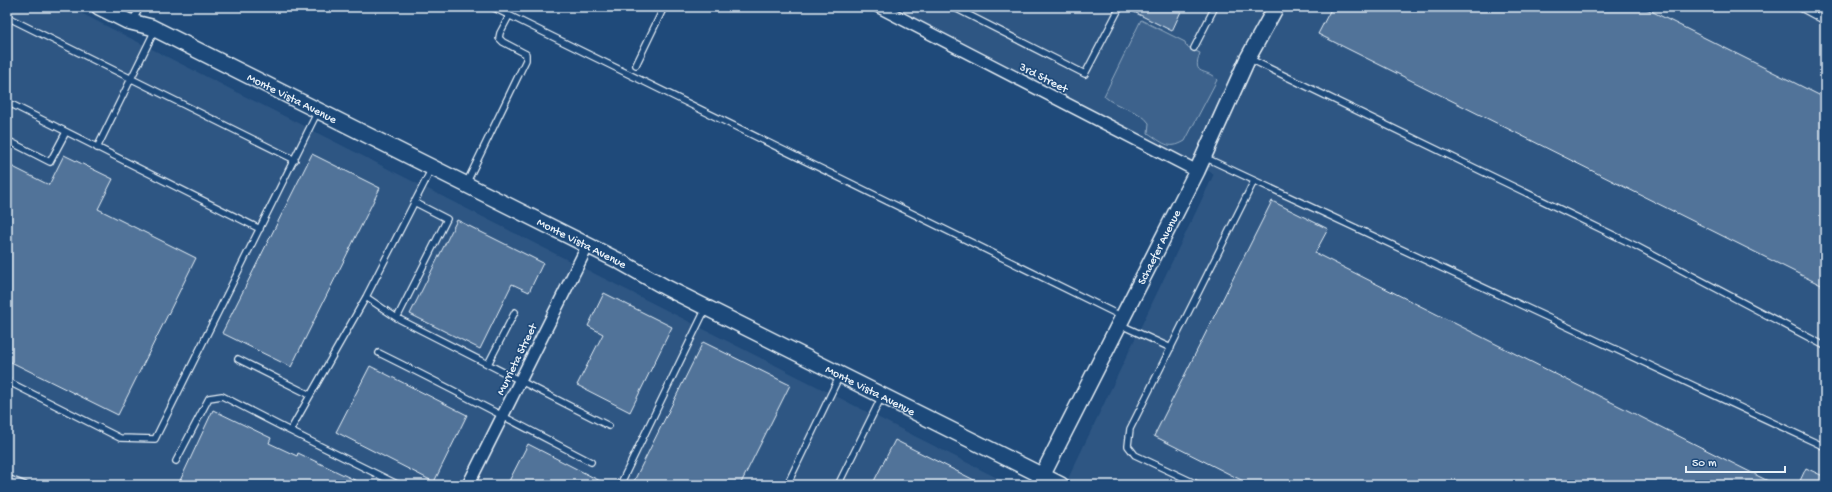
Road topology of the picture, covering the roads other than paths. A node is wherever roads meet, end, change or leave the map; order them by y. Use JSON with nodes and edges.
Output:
{"nodes":[{"id":1,"x":100,"y":7,"type":"edge"},
{"id":2,"x":140,"y":7,"type":"edge"},
{"id":3,"x":492,"y":7,"type":"edge"},
{"id":4,"x":664,"y":7,"type":"edge"},
{"id":5,"x":878,"y":7,"type":"edge"},
{"id":6,"x":953,"y":7,"type":"edge"},
{"id":7,"x":1120,"y":7,"type":"edge"},
{"id":8,"x":1215,"y":7,"type":"edge"},
{"id":9,"x":1276,"y":7,"type":"edge"},
{"id":10,"x":1799,"y":7,"type":"edge"},
{"id":11,"x":7,"y":16,"type":"edge"},
{"id":12,"x":509,"y":16,"type":"junction"},
{"id":13,"x":1825,"y":21,"type":"edge"},
{"id":14,"x":132,"y":22,"type":"junction"},
{"id":15,"x":155,"y":29,"type":"junction"},
{"id":16,"x":1194,"y":48,"type":"dead end"},
{"id":17,"x":1248,"y":58,"type":"junction"},
{"id":18,"x":636,"y":65,"type":"dead end"},
{"id":19,"x":131,"y":78,"type":"junction"},
{"id":20,"x":7,"y":102,"type":"edge"},
{"id":21,"x":319,"y":111,"type":"junction"},
{"id":22,"x":66,"y":132,"type":"junction"},
{"id":23,"x":7,"y":140,"type":"edge"},
{"id":24,"x":97,"y":148,"type":"junction"},
{"id":25,"x":294,"y":160,"type":"junction"},
{"id":26,"x":1200,"y":164,"type":"junction"},
{"id":27,"x":432,"y":167,"type":"junction"},
{"id":28,"x":1254,"y":181,"type":"junction"},
{"id":29,"x":466,"y":184,"type":"junction"},
{"id":30,"x":414,"y":202,"type":"junction"},
{"id":31,"x":260,"y":229,"type":"junction"},
{"id":32,"x":588,"y":245,"type":"junction"},
{"id":33,"x":366,"y":297,"type":"junction"},
{"id":34,"x":706,"y":308,"type":"junction"},
{"id":35,"x":515,"y":312,"type":"dead end"},
{"id":36,"x":397,"y":318,"type":"junction"},
{"id":37,"x":1120,"y":320,"type":"junction"},
{"id":38,"x":1825,"y":346,"type":"edge"},
{"id":39,"x":1171,"y":348,"type":"junction"},
{"id":40,"x":378,"y":353,"type":"dead end"},
{"id":41,"x":238,"y":360,"type":"dead end"},
{"id":42,"x":488,"y":364,"type":"junction"},
{"id":43,"x":840,"y":375,"type":"junction"},
{"id":44,"x":520,"y":380,"type":"junction"},
{"id":45,"x":7,"y":381,"type":"edge"},
{"id":46,"x":310,"y":395,"type":"junction"},
{"id":47,"x":882,"y":396,"type":"junction"},
{"id":48,"x":502,"y":417,"type":"junction"},
{"id":49,"x":609,"y":426,"type":"dead end"},
{"id":50,"x":290,"y":431,"type":"junction"},
{"id":51,"x":1825,"y":447,"type":"edge"},
{"id":52,"x":176,"y":461,"type":"dead end"},
{"id":53,"x":591,"y":462,"type":"dead end"},
{"id":54,"x":7,"y":478,"type":"edge"},
{"id":55,"x":1040,"y":481,"type":"edge"},
{"id":56,"x":25,"y":485,"type":"edge"},
{"id":57,"x":399,"y":485,"type":"edge"},
{"id":58,"x":468,"y":485,"type":"edge"},
{"id":59,"x":620,"y":485,"type":"edge"},
{"id":60,"x":787,"y":485,"type":"edge"},
{"id":61,"x":838,"y":485,"type":"edge"},
{"id":62,"x":1061,"y":485,"type":"edge"},
{"id":63,"x":1199,"y":485,"type":"edge"}],
"edges":[{"from":1,"to":14,"type":"street","name":"Monte Vista Avenue"},
{"from":2,"to":14,"type":"lane"},
{"from":3,"to":12,"type":"lane"},
{"from":4,"to":18,"type":"lane"},
{"from":5,"to":26,"type":"street","name":"3rd Street"},
{"from":6,"to":7,"type":"lane"},
{"from":8,"to":16,"type":"lane"},
{"from":9,"to":17,"type":"street","name":"Schaefer Avenue"},
{"from":10,"to":13,"type":"lane"},
{"from":11,"to":19,"type":"lane"},
{"from":12,"to":29,"type":"lane"},
{"from":12,"to":37,"type":"lane"},
{"from":14,"to":15,"type":"street","name":"Monte Vista Avenue"},
{"from":15,"to":19,"type":"lane"},
{"from":15,"to":21,"type":"street","name":"Monte Vista Avenue"},
{"from":17,"to":26,"type":"street","name":"Schaefer Avenue"},
{"from":17,"to":38,"type":"lane"},
{"from":19,"to":24,"type":"lane"},
{"from":19,"to":25,"type":"lane"},
{"from":20,"to":22,"type":"lane"},
{"from":21,"to":25,"type":"lane"},
{"from":21,"to":27,"type":"street","name":"Monte Vista Avenue"},
{"from":22,"to":23,"type":"lane"},
{"from":22,"to":24,"type":"lane"},
{"from":24,"to":31,"type":"lane"},
{"from":25,"to":31,"type":"lane"},
{"from":26,"to":28,"type":"lane"},
{"from":26,"to":37,"type":"street","name":"Schaefer Avenue"},
{"from":27,"to":29,"type":"street","name":"Monte Vista Avenue"},
{"from":27,"to":30,"type":"lane"},
{"from":28,"to":39,"type":"lane"},
{"from":28,"to":51,"type":"lane"},
{"from":29,"to":32,"type":"street","name":"Monte Vista Avenue"},
{"from":30,"to":33,"type":"lane"},
{"from":30,"to":36,"type":"lane"},
{"from":31,"to":45,"type":"lane"},
{"from":32,"to":34,"type":"street","name":"Monte Vista Avenue"},
{"from":32,"to":44,"type":"street","name":"Murrieta Street"},
{"from":33,"to":36,"type":"lane"},
{"from":33,"to":46,"type":"lane"},
{"from":34,"to":43,"type":"street","name":"Monte Vista Avenue"},
{"from":34,"to":59,"type":"lane"},
{"from":35,"to":42,"type":"lane"},
{"from":36,"to":42,"type":"lane"},
{"from":37,"to":39,"type":"lane"},
{"from":37,"to":55,"type":"street","name":"Schaefer Avenue"},
{"from":39,"to":63,"type":"lane"},
{"from":40,"to":48,"type":"lane"},
{"from":41,"to":46,"type":"lane"},
{"from":42,"to":44,"type":"lane"},
{"from":43,"to":47,"type":"street","name":"Monte Vista Avenue"},
{"from":43,"to":60,"type":"lane"},
{"from":44,"to":48,"type":"street","name":"Murrieta Street"},
{"from":44,"to":49,"type":"lane"},
{"from":46,"to":50,"type":"lane"},
{"from":47,"to":55,"type":"street","name":"Monte Vista Avenue"},
{"from":47,"to":61,"type":"lane"},
{"from":48,"to":53,"type":"lane"},
{"from":48,"to":58,"type":"street","name":"Murrieta Street"},
{"from":50,"to":52,"type":"lane"},
{"from":50,"to":57,"type":"lane"},
{"from":54,"to":56,"type":"lane"},
{"from":55,"to":62,"type":"street","name":"Monte Vista Avenue"}]}
